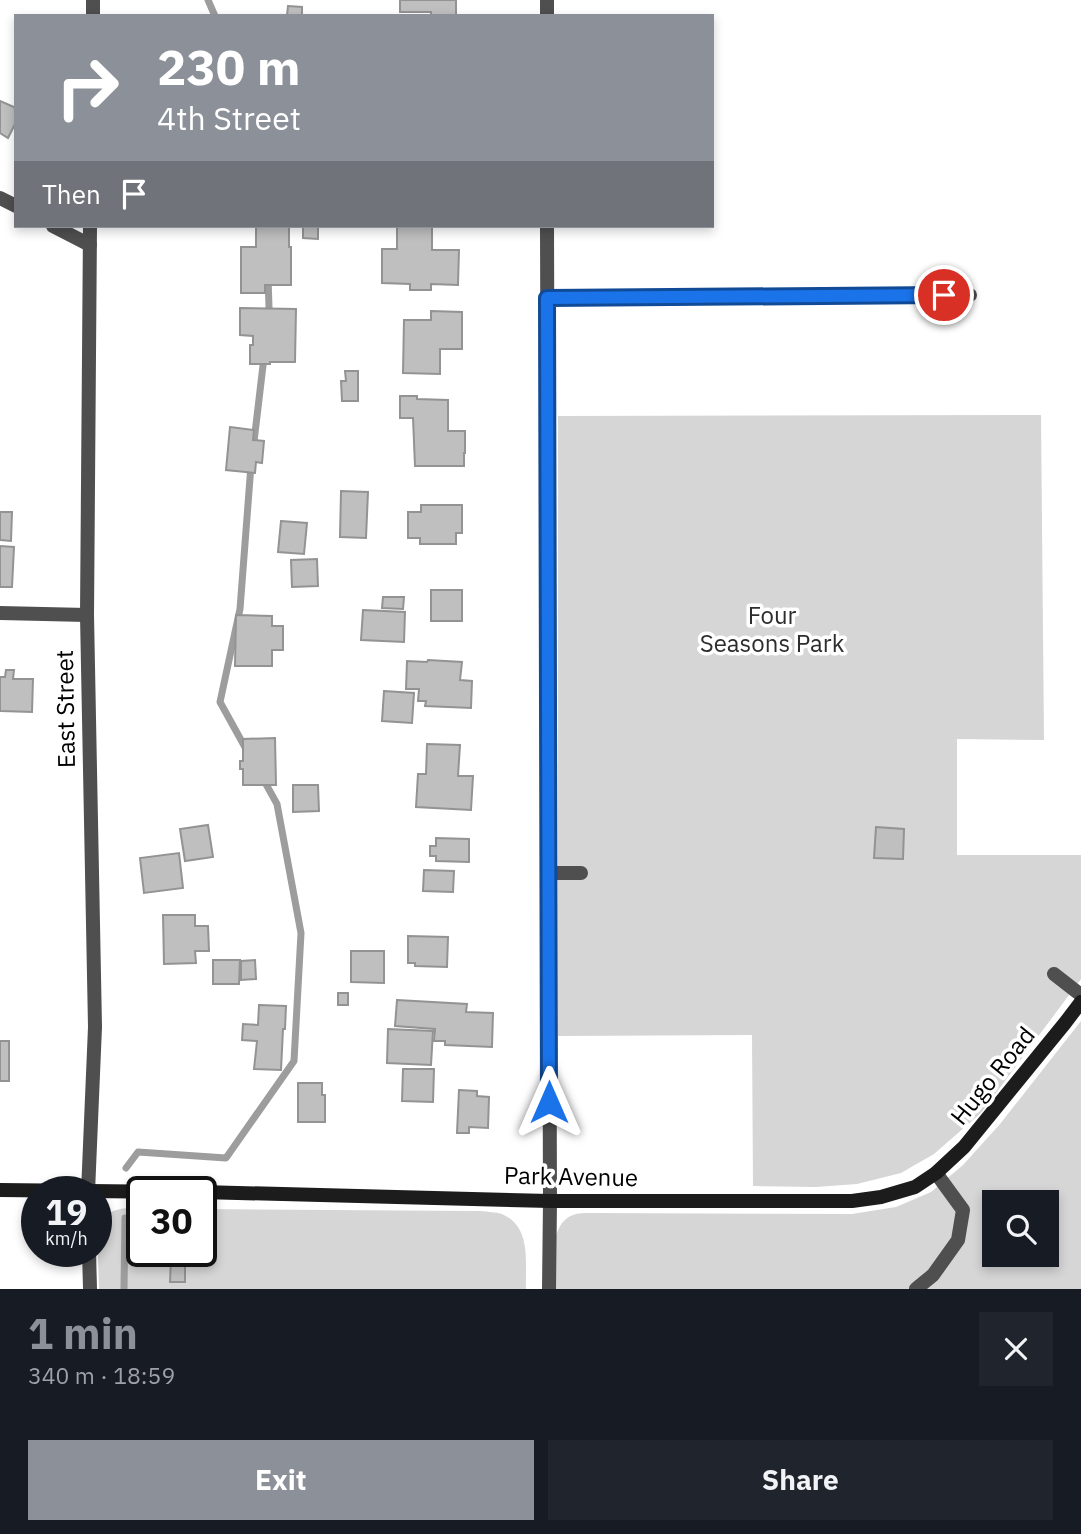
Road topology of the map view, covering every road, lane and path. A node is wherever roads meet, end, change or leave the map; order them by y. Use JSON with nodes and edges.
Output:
{"nodes":[{"id":1,"x":57,"y":228,"type":"edge"},
{"id":2,"x":90,"y":228,"type":"edge"},
{"id":3,"x":547,"y":228,"type":"edge"},
{"id":4,"x":90,"y":245,"type":"junction"},
{"id":5,"x":970,"y":295,"type":"dead end"},
{"id":6,"x":547,"y":298,"type":"junction"},
{"id":7,"x":0,"y":613,"type":"edge"},
{"id":8,"x":87,"y":615,"type":"junction"},
{"id":9,"x":549,"y":873,"type":"junction"},
{"id":10,"x":581,"y":873,"type":"dead end"},
{"id":11,"x":1054,"y":974,"type":"dead end"},
{"id":12,"x":1081,"y":995,"type":"edge"},
{"id":13,"x":1081,"y":1002,"type":"edge"},
{"id":14,"x":936,"y":1173,"type":"junction"},
{"id":15,"x":89,"y":1176,"type":"edge"},
{"id":16,"x":0,"y":1190,"type":"edge"},
{"id":17,"x":21,"y":1190,"type":"edge"},
{"id":18,"x":217,"y":1192,"type":"edge"},
{"id":19,"x":550,"y":1201,"type":"junction"},
{"id":20,"x":89,"y":1267,"type":"edge"},
{"id":21,"x":90,"y":1289,"type":"edge"},
{"id":22,"x":549,"y":1289,"type":"edge"},
{"id":23,"x":916,"y":1289,"type":"edge"}],
"edges":[{"from":1,"to":4,"type":"street"},
{"from":2,"to":4,"type":"street","name":"East Street"},
{"from":3,"to":6,"type":"street"},
{"from":4,"to":8,"type":"street","name":"East Street"},
{"from":5,"to":6,"type":"street"},
{"from":6,"to":9,"type":"street"},
{"from":7,"to":8,"type":"street"},
{"from":8,"to":15,"type":"street","name":"East Street"},
{"from":9,"to":10,"type":"street"},
{"from":9,"to":19,"type":"street"},
{"from":11,"to":12,"type":"street"},
{"from":13,"to":14,"type":"street","name":"Hugo Road"},
{"from":14,"to":19,"type":"street","name":"Park Avenue"},
{"from":14,"to":23,"type":"street"},
{"from":16,"to":17,"type":"street"},
{"from":18,"to":19,"type":"street","name":"Park Avenue"},
{"from":19,"to":22,"type":"street"},
{"from":20,"to":21,"type":"street"}]}
